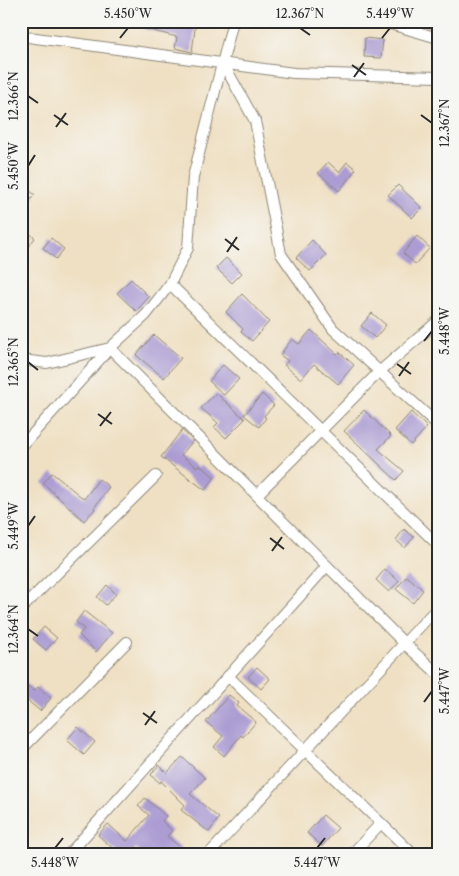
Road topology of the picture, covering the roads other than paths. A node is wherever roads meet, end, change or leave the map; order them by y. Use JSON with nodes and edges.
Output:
{"nodes":[{"id":1,"x":233,"y":21,"type":"edge"},
{"id":2,"x":380,"y":21,"type":"edge"},
{"id":3,"x":21,"y":36,"type":"edge"},
{"id":4,"x":438,"y":38,"type":"edge"},
{"id":5,"x":223,"y":63,"type":"junction"},
{"id":6,"x":438,"y":77,"type":"edge"},
{"id":7,"x":170,"y":284,"type":"junction"},
{"id":8,"x":438,"y":321,"type":"edge"},
{"id":9,"x":110,"y":348,"type":"junction"},
{"id":10,"x":21,"y":360,"type":"edge"},
{"id":11,"x":379,"y":372,"type":"junction"},
{"id":12,"x":438,"y":425,"type":"edge"},
{"id":13,"x":321,"y":431,"type":"junction"},
{"id":14,"x":21,"y":447,"type":"edge"},
{"id":15,"x":156,"y":476,"type":"dead end"},
{"id":16,"x":257,"y":496,"type":"junction"},
{"id":17,"x":438,"y":544,"type":"edge"},
{"id":18,"x":327,"y":566,"type":"junction"},
{"id":19,"x":438,"y":607,"type":"edge"},
{"id":20,"x":21,"y":609,"type":"edge"},
{"id":21,"x":126,"y":642,"type":"dead end"},
{"id":22,"x":405,"y":644,"type":"junction"},
{"id":23,"x":438,"y":674,"type":"edge"},
{"id":24,"x":228,"y":676,"type":"junction"},
{"id":25,"x":21,"y":750,"type":"edge"},
{"id":26,"x":305,"y":750,"type":"junction"},
{"id":27,"x":381,"y":823,"type":"junction"},
{"id":28,"x":68,"y":855,"type":"edge"},
{"id":29,"x":208,"y":855,"type":"edge"},
{"id":30,"x":351,"y":855,"type":"edge"},
{"id":31,"x":414,"y":855,"type":"edge"}],
"edges":[{"from":1,"to":5,"type":"street"},
{"from":2,"to":4,"type":"street"},
{"from":3,"to":5,"type":"street"},
{"from":5,"to":6,"type":"street"},
{"from":5,"to":7,"type":"street"},
{"from":5,"to":11,"type":"street"},
{"from":7,"to":9,"type":"street"},
{"from":7,"to":13,"type":"street"},
{"from":8,"to":11,"type":"street"},
{"from":9,"to":10,"type":"street"},
{"from":9,"to":14,"type":"street"},
{"from":9,"to":16,"type":"street"},
{"from":11,"to":12,"type":"street"},
{"from":11,"to":13,"type":"street"},
{"from":13,"to":16,"type":"street"},
{"from":13,"to":17,"type":"street"},
{"from":15,"to":20,"type":"street"},
{"from":16,"to":18,"type":"street"},
{"from":18,"to":22,"type":"street"},
{"from":18,"to":24,"type":"street"},
{"from":19,"to":22,"type":"street"},
{"from":21,"to":25,"type":"street"},
{"from":22,"to":23,"type":"street"},
{"from":22,"to":26,"type":"street"},
{"from":24,"to":26,"type":"street"},
{"from":24,"to":28,"type":"street"},
{"from":26,"to":27,"type":"street"},
{"from":26,"to":29,"type":"street"},
{"from":27,"to":30,"type":"street"},
{"from":27,"to":31,"type":"street"}]}
